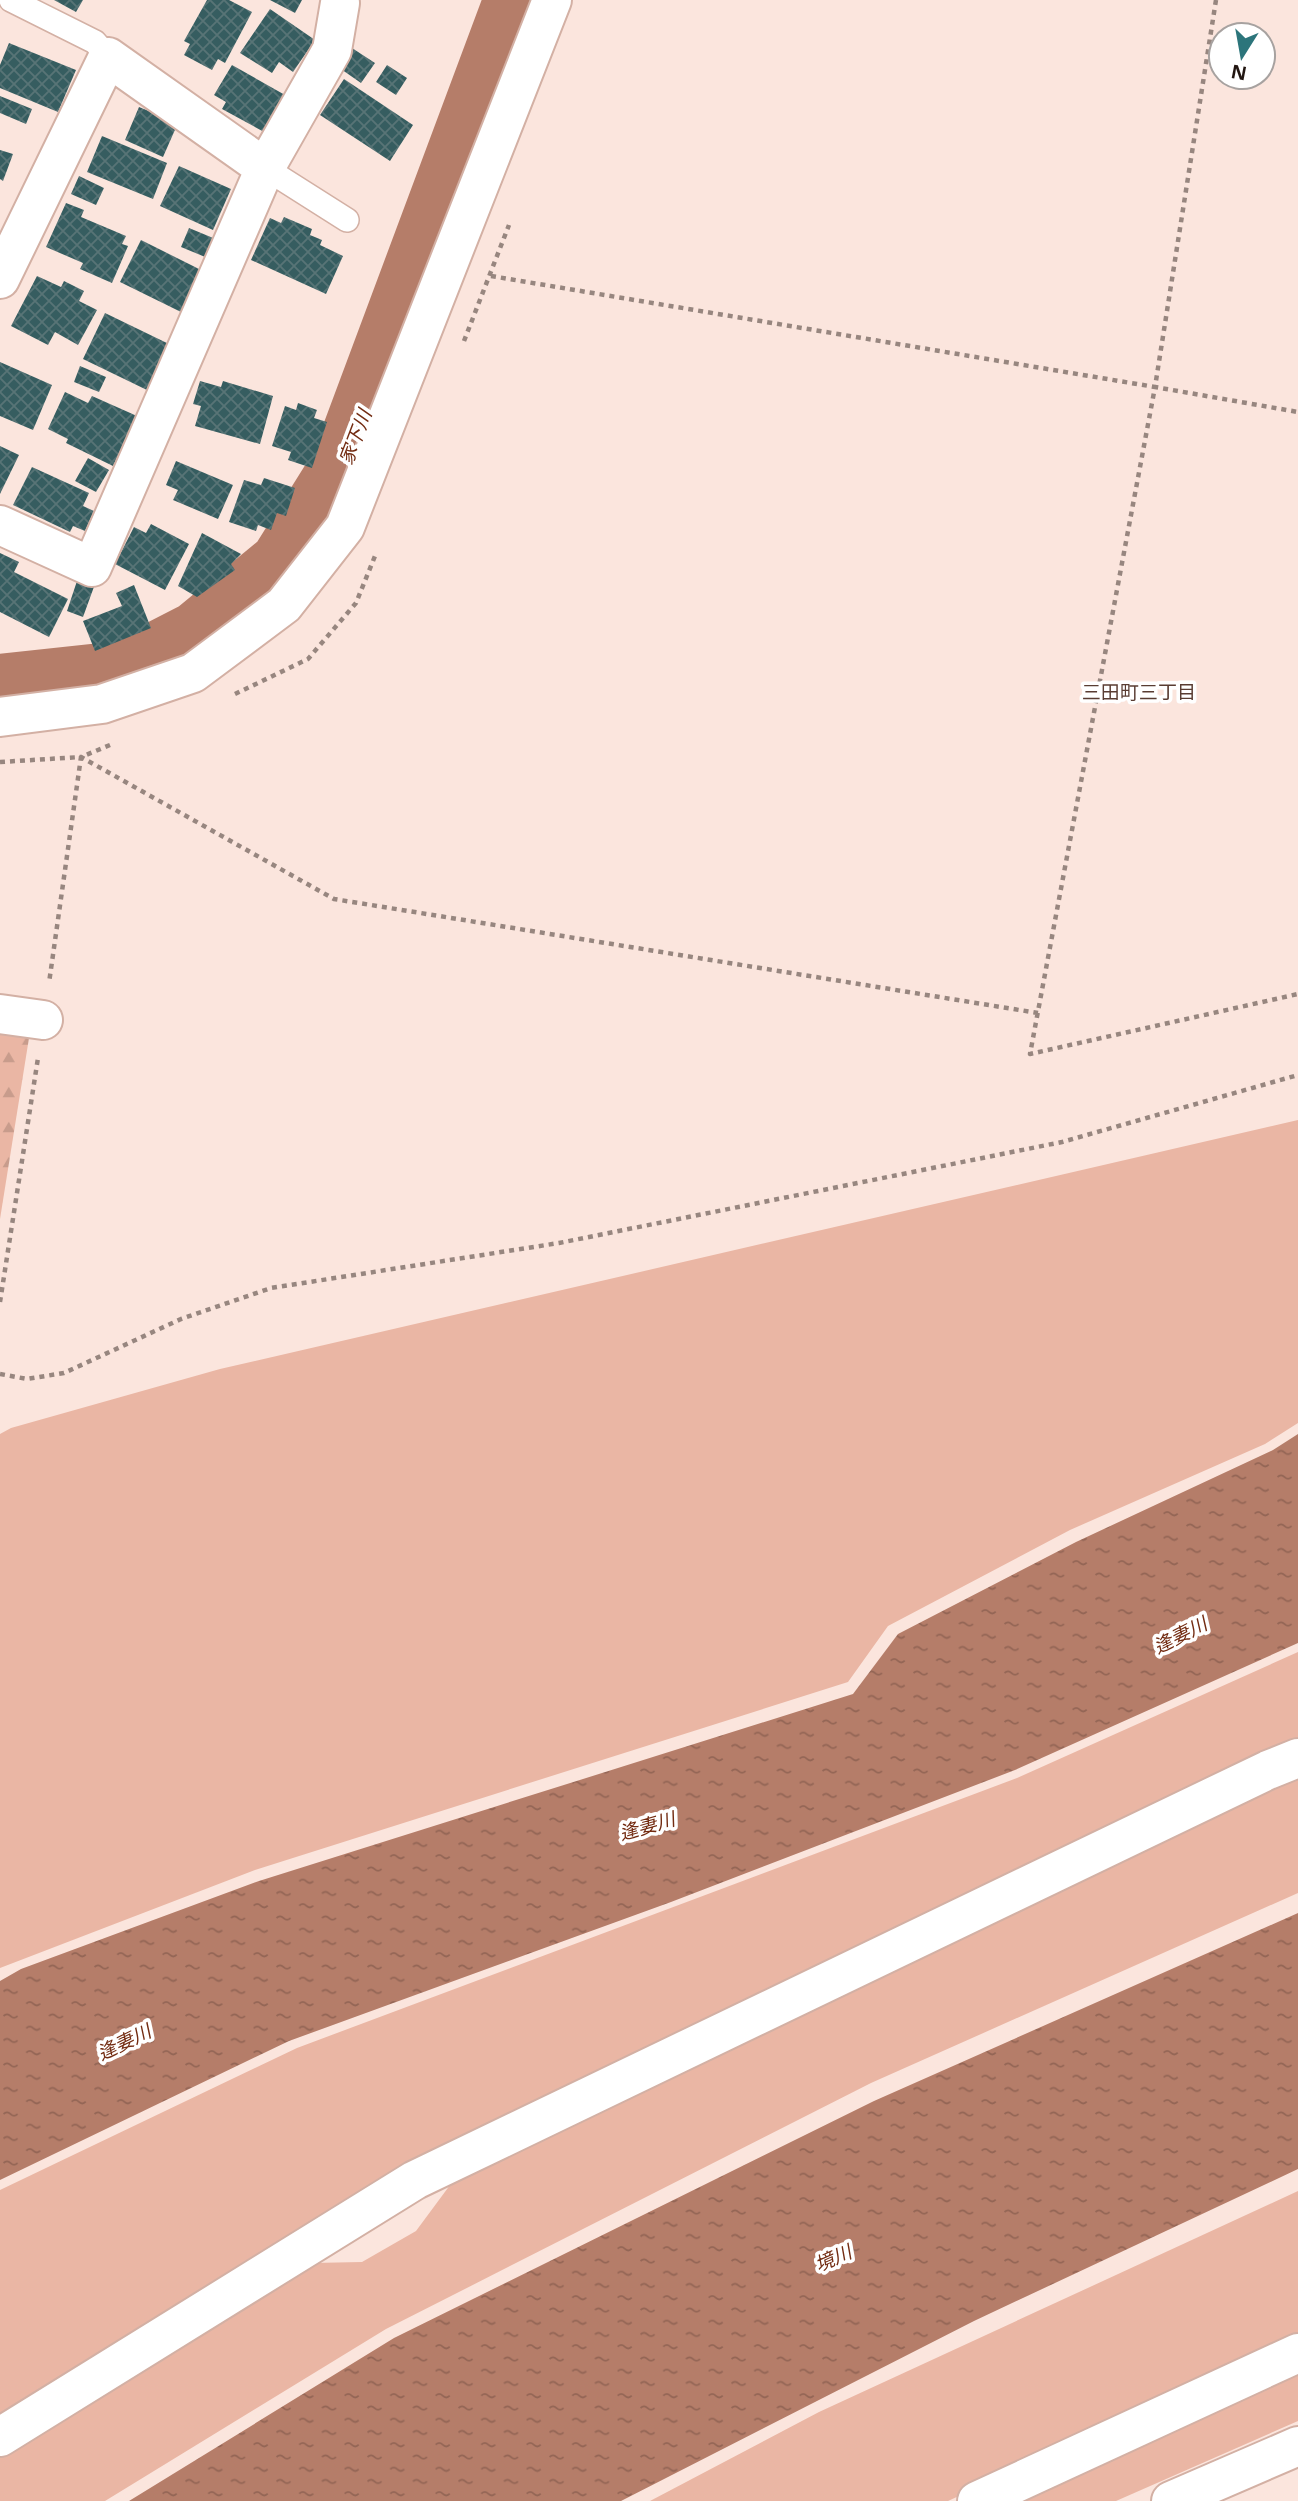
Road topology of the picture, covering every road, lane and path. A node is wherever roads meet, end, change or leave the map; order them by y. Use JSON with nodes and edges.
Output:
{"nodes":[{"id":1,"x":11,"y":0,"type":"edge"},
{"id":2,"x":552,"y":0,"type":"edge"},
{"id":3,"x":1216,"y":0,"type":"edge"},
{"id":4,"x":341,"y":3,"type":"dead end"},
{"id":5,"x":108,"y":57,"type":"junction"},
{"id":6,"x":265,"y":168,"type":"junction"},
{"id":7,"x":514,"y":212,"type":"dead end"},
{"id":8,"x":347,"y":220,"type":"dead end"},
{"id":9,"x":491,"y":276,"type":"junction"},
{"id":10,"x":0,"y":279,"type":"edge"},
{"id":11,"x":460,"y":352,"type":"dead end"},
{"id":12,"x":1155,"y":387,"type":"junction"},
{"id":13,"x":1298,"y":412,"type":"edge"},
{"id":14,"x":0,"y":525,"type":"edge"},
{"id":15,"x":376,"y":553,"type":"dead end"},
{"id":16,"x":226,"y":698,"type":"dead end"},
{"id":17,"x":0,"y":716,"type":"edge"},
{"id":18,"x":118,"y":742,"type":"dead end"},
{"id":19,"x":81,"y":757,"type":"junction"},
{"id":20,"x":0,"y":762,"type":"edge"},
{"id":21,"x":1298,"y":994,"type":"edge"},
{"id":22,"x":1038,"y":1013,"type":"junction"},
{"id":23,"x":0,"y":1014,"type":"edge"},
{"id":24,"x":43,"y":1020,"type":"dead end"},
{"id":25,"x":1298,"y":1075,"type":"edge"},
{"id":26,"x":0,"y":1374,"type":"edge"},
{"id":27,"x":1298,"y":1758,"type":"edge"},
{"id":28,"x":1298,"y":2353,"type":"edge"},
{"id":29,"x":0,"y":2437,"type":"edge"},
{"id":30,"x":1298,"y":2446,"type":"edge"},
{"id":31,"x":977,"y":2501,"type":"edge"},
{"id":32,"x":1171,"y":2501,"type":"edge"}],
"edges":[{"from":1,"to":5,"type":"lane"},
{"from":2,"to":17,"type":"street"},
{"from":3,"to":12,"type":"path"},
{"from":4,"to":6,"type":"street"},
{"from":5,"to":6,"type":"street"},
{"from":5,"to":10,"type":"street"},
{"from":6,"to":8,"type":"lane"},
{"from":6,"to":14,"type":"street"},
{"from":7,"to":9,"type":"path"},
{"from":9,"to":11,"type":"path"},
{"from":9,"to":12,"type":"path"},
{"from":12,"to":13,"type":"path"},
{"from":12,"to":22,"type":"path"},
{"from":15,"to":16,"type":"path"},
{"from":18,"to":19,"type":"path"},
{"from":19,"to":20,"type":"path"},
{"from":19,"to":22,"type":"path"},
{"from":21,"to":22,"type":"path"},
{"from":23,"to":24,"type":"street"},
{"from":25,"to":26,"type":"path"},
{"from":27,"to":29,"type":"street"},
{"from":28,"to":31,"type":"street"},
{"from":30,"to":32,"type":"street"}]}
